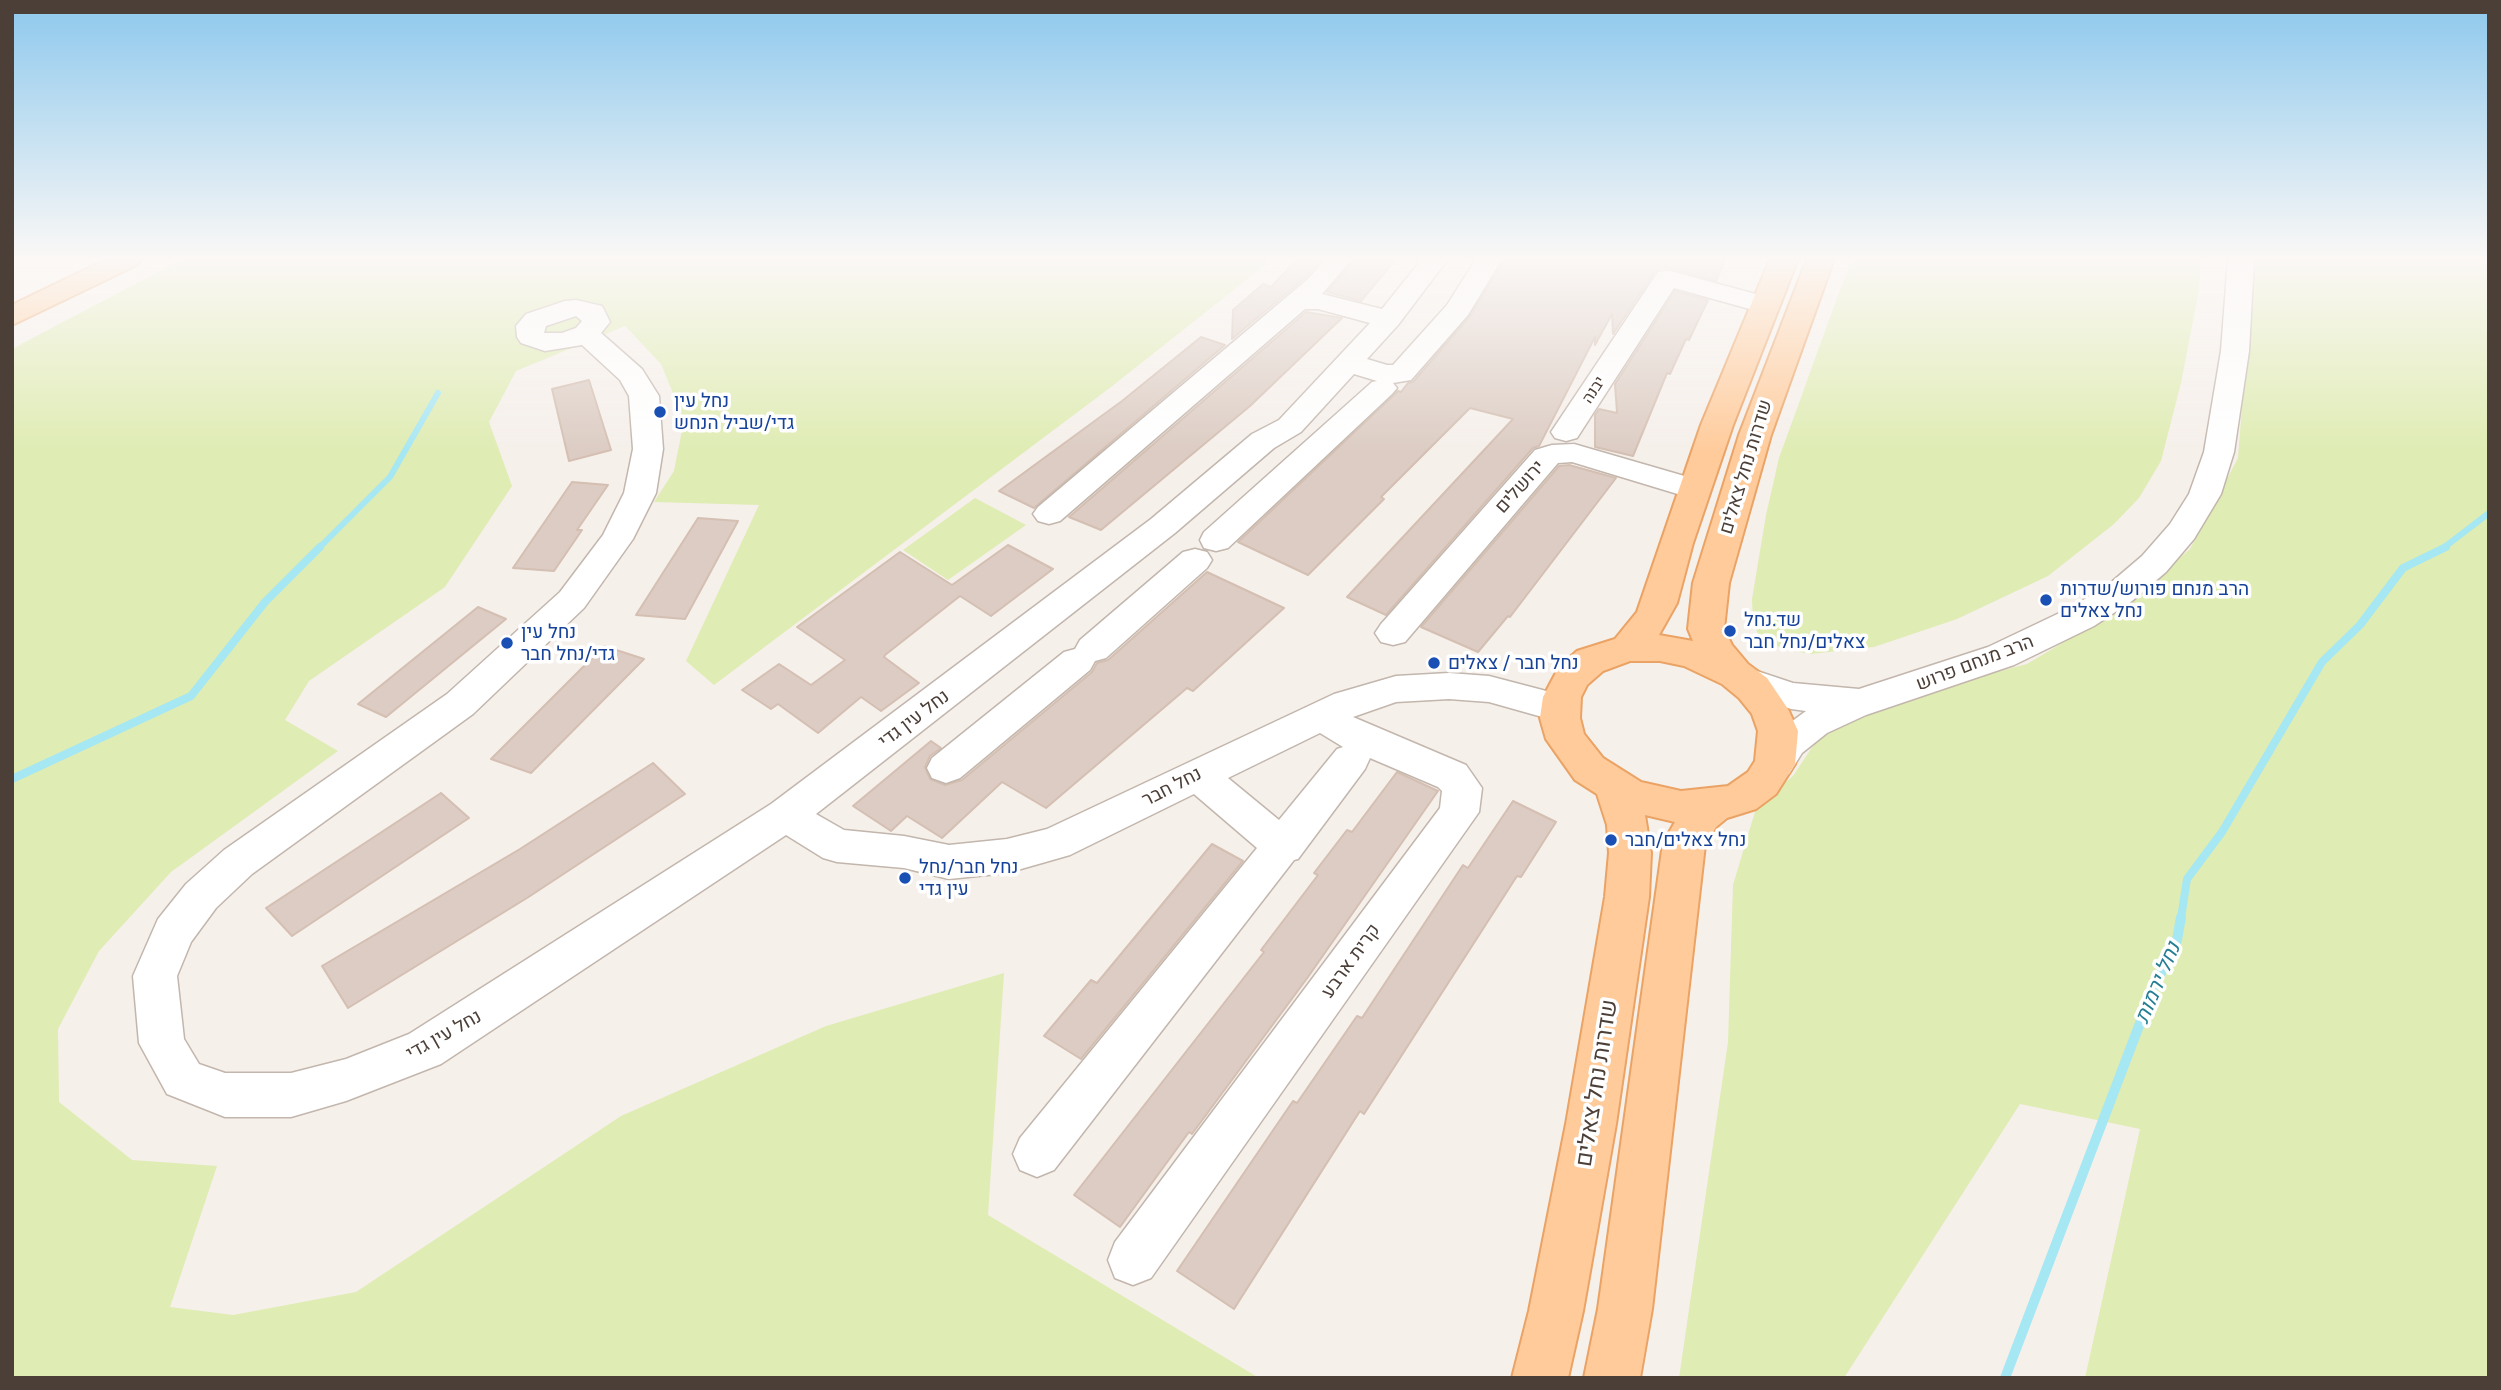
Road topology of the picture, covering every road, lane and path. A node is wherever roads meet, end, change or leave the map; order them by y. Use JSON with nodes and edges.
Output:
{"nodes":[{"id":1,"x":1271,"y":324,"type":"edge"},
{"id":2,"x":1383,"y":324,"type":"edge"},
{"id":3,"x":1445,"y":324,"type":"edge"},
{"id":4,"x":1629,"y":324,"type":"edge"},
{"id":5,"x":1757,"y":324,"type":"edge"},
{"id":6,"x":1796,"y":324,"type":"edge"},
{"id":7,"x":2237,"y":324,"type":"edge"},
{"id":8,"x":586,"y":334,"type":"dead end"},
{"id":9,"x":1347,"y":363,"type":"junction"},
{"id":10,"x":1382,"y":388,"type":"dead end"},
{"id":11,"x":1566,"y":432,"type":"dead end"},
{"id":12,"x":1263,"y":442,"type":"junction"},
{"id":13,"x":1304,"y":459,"type":"junction"},
{"id":14,"x":1694,"y":489,"type":"junction"},
{"id":15,"x":1049,"y":514,"type":"dead end"},
{"id":16,"x":1054,"y":613,"type":"junction"},
{"id":17,"x":1393,"y":633,"type":"dead end"},
{"id":18,"x":1628,"y":648,"type":"junction"},
{"id":19,"x":1091,"y":650,"type":"junction"},
{"id":20,"x":1738,"y":676,"type":"junction"},
{"id":21,"x":951,"y":691,"type":"junction"},
{"id":22,"x":1869,"y":700,"type":"junction"},
{"id":23,"x":1560,"y":708,"type":"junction"},
{"id":24,"x":1320,"y":716,"type":"junction"},
{"id":25,"x":1000,"y":723,"type":"junction"},
{"id":26,"x":1351,"y":759,"type":"dead end"},
{"id":27,"x":1775,"y":764,"type":"junction"},
{"id":28,"x":946,"y":768,"type":"dead end"},
{"id":29,"x":1197,"y":775,"type":"junction"},
{"id":30,"x":1615,"y":788,"type":"junction"},
{"id":31,"x":1713,"y":806,"type":"junction"},
{"id":32,"x":785,"y":815,"type":"junction"},
{"id":33,"x":1284,"y":847,"type":"junction"},
{"id":34,"x":1037,"y":1154,"type":"dead end"},
{"id":35,"x":1133,"y":1260,"type":"dead end"},
{"id":36,"x":1540,"y":1378,"type":"edge"},
{"id":37,"x":1612,"y":1378,"type":"edge"}],
"edges":[{"from":1,"to":15,"type":"street"},
{"from":2,"to":9,"type":"street","name":"נחל עין גדי"},
{"from":3,"to":9,"type":"street"},
{"from":4,"to":11,"type":"street","name":"יבנה"},
{"from":5,"to":14,"type":"main road","name":"שדרות נחל צאלים"},
{"from":6,"to":20,"type":"main road","name":"שדרות נחל צאלים"},
{"from":7,"to":22,"type":"street","name":"הרב מנחם פרוש"},
{"from":8,"to":32,"type":"street","name":"נחל עין גדי"},
{"from":9,"to":12,"type":"street","name":"נחל עין גדי"},
{"from":10,"to":13,"type":"street"},
{"from":12,"to":13,"type":"street"},
{"from":12,"to":16,"type":"street","name":"נחל עין גדי"},
{"from":13,"to":19,"type":"street"},
{"from":14,"to":17,"type":"street","name":"ירושלים"},
{"from":14,"to":18,"type":"main road","name":"שדרות נחל צאלים"},
{"from":16,"to":19,"type":"street"},
{"from":16,"to":21,"type":"street","name":"נחל עין גדי"},
{"from":18,"to":20,"type":"main road"},
{"from":18,"to":23,"type":"main road"},
{"from":19,"to":25,"type":"street"},
{"from":20,"to":22,"type":"street","name":"הרב מנחם פרוש"},
{"from":20,"to":27,"type":"main road"},
{"from":21,"to":25,"type":"street"},
{"from":21,"to":32,"type":"street","name":"נחל עין גדי"},
{"from":22,"to":27,"type":"street","name":"הרב מנחם פרוש"},
{"from":23,"to":24,"type":"street","name":"נחל חבר"},
{"from":23,"to":30,"type":"main road"},
{"from":24,"to":29,"type":"street","name":"נחל חבר"},
{"from":24,"to":35,"type":"street","name":"קרית ארבע"},
{"from":25,"to":28,"type":"street"},
{"from":26,"to":33,"type":"street"},
{"from":27,"to":31,"type":"main road"},
{"from":29,"to":32,"type":"street","name":"נחל חבר"},
{"from":29,"to":33,"type":"street"},
{"from":30,"to":31,"type":"main road"},
{"from":30,"to":36,"type":"main road","name":"שדרות נחל צאלים"},
{"from":31,"to":37,"type":"main road"},
{"from":33,"to":34,"type":"street"}]}
